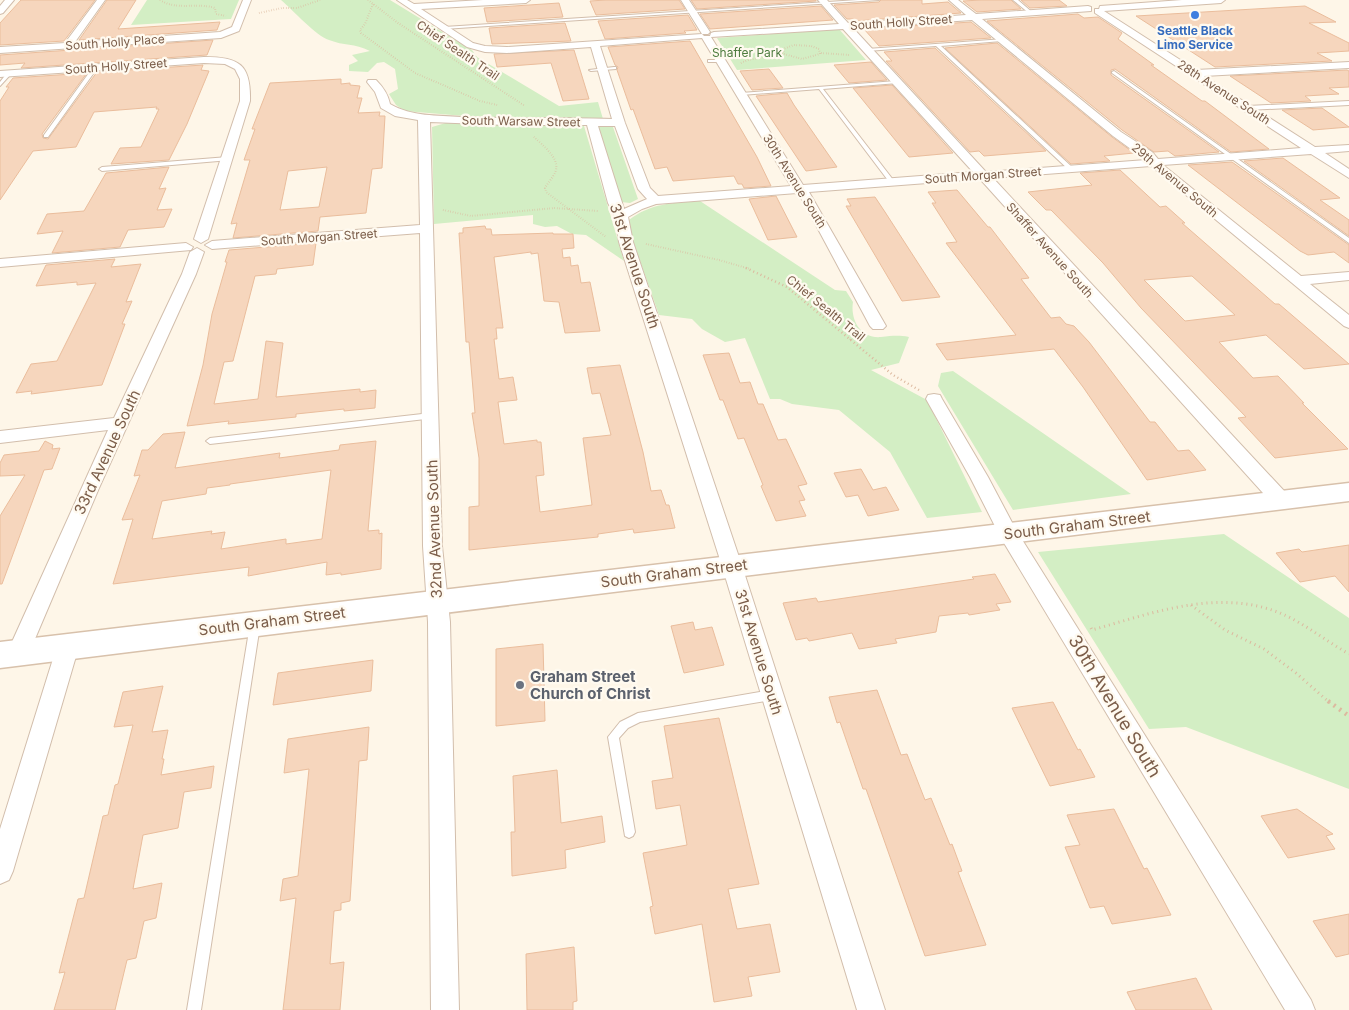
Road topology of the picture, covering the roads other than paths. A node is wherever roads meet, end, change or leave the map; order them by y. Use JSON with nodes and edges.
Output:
{"nodes":[{"id":1,"x":10,"y":0,"type":"edge"},
{"id":2,"x":101,"y":0,"type":"edge"},
{"id":3,"x":247,"y":0,"type":"edge"},
{"id":4,"x":401,"y":0,"type":"edge"},
{"id":5,"x":526,"y":0,"type":"edge"},
{"id":6,"x":685,"y":0,"type":"edge"},
{"id":7,"x":877,"y":0,"type":"edge"},
{"id":8,"x":953,"y":0,"type":"edge"},
{"id":9,"x":1014,"y":0,"type":"edge"},
{"id":10,"x":1083,"y":0,"type":"edge"},
{"id":11,"x":1221,"y":0,"type":"edge"},
{"id":12,"x":824,"y":2,"type":"edge"},
{"id":13,"x":750,"y":3,"type":"dead end"},
{"id":14,"x":412,"y":7,"type":"junction"},
{"id":15,"x":754,"y":8,"type":"junction"},
{"id":16,"x":1095,"y":8,"type":"junction"},
{"id":17,"x":0,"y":11,"type":"edge"},
{"id":18,"x":692,"y":12,"type":"junction"},
{"id":19,"x":1031,"y":13,"type":"junction"},
{"id":20,"x":974,"y":17,"type":"junction"},
{"id":21,"x":846,"y":26,"type":"junction"},
{"id":22,"x":444,"y":28,"type":"junction"},
{"id":23,"x":706,"y":35,"type":"junction"},
{"id":24,"x":1002,"y":40,"type":"junction"},
{"id":25,"x":595,"y":44,"type":"junction"},
{"id":26,"x":68,"y":45,"type":"junction"},
{"id":27,"x":937,"y":45,"type":"junction"},
{"id":28,"x":0,"y":50,"type":"edge"},
{"id":29,"x":867,"y":50,"type":"junction"},
{"id":30,"x":231,"y":61,"type":"joint"},
{"id":31,"x":1349,"y":65,"type":"edge"},
{"id":32,"x":96,"y":67,"type":"junction"},
{"id":33,"x":614,"y":68,"type":"dead end"},
{"id":34,"x":596,"y":70,"type":"junction"},
{"id":35,"x":1114,"y":72,"type":"dead end"},
{"id":36,"x":1194,"y":73,"type":"junction"},
{"id":37,"x":4,"y":74,"type":"edge"},
{"id":38,"x":372,"y":82,"type":"dead end"},
{"id":39,"x":896,"y":82,"type":"junction"},
{"id":40,"x":0,"y":85,"type":"edge"},
{"id":41,"x":820,"y":88,"type":"junction"},
{"id":42,"x":742,"y":94,"type":"junction"},
{"id":43,"x":1349,"y":102,"type":"edge"},
{"id":44,"x":1248,"y":108,"type":"junction"},
{"id":45,"x":424,"y":118,"type":"junction"},
{"id":46,"x":592,"y":122,"type":"junction"},
{"id":47,"x":619,"y":123,"type":"junction"},
{"id":48,"x":46,"y":136,"type":"dead end"},
{"id":49,"x":1349,"y":148,"type":"edge"},
{"id":50,"x":1312,"y":150,"type":"junction"},
{"id":51,"x":1231,"y":156,"type":"junction"},
{"id":52,"x":228,"y":159,"type":"junction"},
{"id":53,"x":1154,"y":162,"type":"junction"},
{"id":54,"x":102,"y":169,"type":"dead end"},
{"id":55,"x":1071,"y":169,"type":"junction"},
{"id":56,"x":1349,"y":174,"type":"edge"},
{"id":57,"x":982,"y":175,"type":"junction"},
{"id":58,"x":892,"y":182,"type":"junction"},
{"id":59,"x":801,"y":190,"type":"junction"},
{"id":60,"x":655,"y":200,"type":"junction"},
{"id":61,"x":620,"y":213,"type":"junction"},
{"id":62,"x":425,"y":220,"type":"junction"},
{"id":63,"x":1349,"y":241,"type":"edge"},
{"id":64,"x":199,"y":246,"type":"junction"},
{"id":65,"x":0,"y":263,"type":"edge"},
{"id":66,"x":1349,"y":276,"type":"edge"},
{"id":67,"x":1298,"y":281,"type":"junction"},
{"id":68,"x":1349,"y":324,"type":"edge"},
{"id":69,"x":878,"y":326,"type":"dead end"},
{"id":70,"x":934,"y":399,"type":"road end"},
{"id":71,"x":431,"y":416,"type":"junction"},
{"id":72,"x":120,"y":423,"type":"junction"},
{"id":73,"x":0,"y":437,"type":"edge"},
{"id":74,"x":210,"y":441,"type":"dead end"},
{"id":75,"x":1349,"y":492,"type":"edge"},
{"id":76,"x":1280,"y":499,"type":"junction"},
{"id":77,"x":1008,"y":533,"type":"junction"},
{"id":78,"x":732,"y":566,"type":"junction"},
{"id":79,"x":436,"y":601,"type":"junction"},
{"id":80,"x":256,"y":623,"type":"junction"},
{"id":81,"x":68,"y":646,"type":"junction"},
{"id":82,"x":9,"y":654,"type":"edge"},
{"id":83,"x":772,"y":696,"type":"junction"},
{"id":84,"x":629,"y":832,"type":"dead end"},
{"id":85,"x":0,"y":871,"type":"edge"},
{"id":86,"x":194,"y":1010,"type":"edge"},
{"id":87,"x":445,"y":1010,"type":"edge"},
{"id":88,"x":871,"y":1010,"type":"edge"},
{"id":89,"x":1301,"y":1010,"type":"edge"}],
"edges":[{"from":1,"to":17,"type":"street"},
{"from":2,"to":26,"type":"street"},
{"from":3,"to":26,"type":"street","name":"South Holly Place"},
{"from":4,"to":14,"type":"street"},
{"from":5,"to":14,"type":"street"},
{"from":6,"to":18,"type":"street","name":"30th Avenue South"},
{"from":7,"to":12,"type":"lane"},
{"from":8,"to":20,"type":"street","name":"29th Avenue South"},
{"from":9,"to":19,"type":"lane"},
{"from":10,"to":16,"type":"street","name":"28th Avenue South"},
{"from":11,"to":16,"type":"street","name":"South Holly Street"},
{"from":12,"to":15,"type":"lane"},
{"from":12,"to":21,"type":"street","name":"Shaffer Avenue South"},
{"from":13,"to":15,"type":"lane"},
{"from":14,"to":22,"type":"street"},
{"from":15,"to":18,"type":"lane"},
{"from":16,"to":19,"type":"street","name":"South Holly Street"},
{"from":16,"to":36,"type":"street","name":"28th Avenue South"},
{"from":18,"to":22,"type":"lane"},
{"from":18,"to":23,"type":"street","name":"30th Avenue South"},
{"from":19,"to":20,"type":"street","name":"South Holly Street"},
{"from":20,"to":21,"type":"street","name":"South Holly Street"},
{"from":20,"to":24,"type":"street","name":"29th Avenue South"},
{"from":21,"to":23,"type":"street","name":"South Holly Street"},
{"from":21,"to":29,"type":"street","name":"Shaffer Avenue South"},
{"from":22,"to":25,"type":"street","name":"South Holly Street"},
{"from":23,"to":25,"type":"street","name":"South Holly Street"},
{"from":23,"to":42,"type":"street","name":"30th Avenue South"},
{"from":24,"to":27,"type":"lane"},
{"from":24,"to":53,"type":"street","name":"29th Avenue South"},
{"from":25,"to":34,"type":"street"},
{"from":26,"to":28,"type":"street","name":"South Holly Place"},
{"from":27,"to":29,"type":"lane"},
{"from":27,"to":55,"type":"lane"},
{"from":29,"to":39,"type":"street","name":"Shaffer Avenue South"},
{"from":30,"to":32,"type":"street","name":"South Holly Street"},
{"from":30,"to":52,"type":"street","name":"33rd Avenue South"},
{"from":31,"to":36,"type":"street"},
{"from":32,"to":37,"type":"street","name":"South Holly Street"},
{"from":32,"to":48,"type":"lane"},
{"from":33,"to":34,"type":"lane"},
{"from":34,"to":47,"type":"street"},
{"from":35,"to":51,"type":"lane"},
{"from":36,"to":44,"type":"street","name":"28th Avenue South"},
{"from":37,"to":40,"type":"lane"},
{"from":38,"to":45,"type":"street"},
{"from":39,"to":41,"type":"lane"},
{"from":39,"to":57,"type":"street","name":"Shaffer Avenue South"},
{"from":41,"to":42,"type":"lane"},
{"from":41,"to":58,"type":"lane"},
{"from":42,"to":59,"type":"street","name":"30th Avenue South"},
{"from":43,"to":44,"type":"lane"},
{"from":44,"to":50,"type":"street","name":"28th Avenue South"},
{"from":45,"to":46,"type":"street","name":"South Warsaw Street"},
{"from":45,"to":62,"type":"street","name":"32nd Avenue South"},
{"from":46,"to":47,"type":"street","name":"South Warsaw Street"},
{"from":46,"to":61,"type":"street","name":"31st Avenue South"},
{"from":47,"to":60,"type":"street"},
{"from":49,"to":50,"type":"street","name":"South Morgan Street"},
{"from":50,"to":51,"type":"street","name":"South Morgan Street"},
{"from":50,"to":56,"type":"street","name":"28th Avenue South"},
{"from":51,"to":53,"type":"street","name":"South Morgan Street"},
{"from":51,"to":63,"type":"lane"},
{"from":52,"to":54,"type":"lane"},
{"from":52,"to":64,"type":"street","name":"33rd Avenue South"},
{"from":53,"to":55,"type":"street","name":"South Morgan Street"},
{"from":53,"to":67,"type":"street","name":"29th Avenue South"},
{"from":55,"to":57,"type":"street","name":"South Morgan Street"},
{"from":57,"to":58,"type":"street","name":"South Morgan Street"},
{"from":57,"to":76,"type":"street","name":"Shaffer Avenue South"},
{"from":58,"to":59,"type":"street","name":"South Morgan Street"},
{"from":59,"to":60,"type":"street","name":"South Morgan Street"},
{"from":59,"to":69,"type":"street","name":"30th Avenue South"},
{"from":60,"to":61,"type":"street","name":"South Morgan Street"},
{"from":61,"to":78,"type":"street","name":"31st Avenue South"},
{"from":62,"to":64,"type":"street","name":"South Morgan Street"},
{"from":62,"to":71,"type":"street","name":"32nd Avenue South"},
{"from":64,"to":65,"type":"street","name":"South Morgan Street"},
{"from":64,"to":72,"type":"street","name":"33rd Avenue South"},
{"from":66,"to":67,"type":"street"},
{"from":67,"to":68,"type":"street","name":"29th Avenue South"},
{"from":70,"to":77,"type":"street","name":"30th Avenue South"},
{"from":71,"to":74,"type":"lane"},
{"from":71,"to":79,"type":"street","name":"32nd Avenue South"},
{"from":72,"to":73,"type":"street"},
{"from":72,"to":82,"type":"street","name":"33rd Avenue South"},
{"from":75,"to":76,"type":"street","name":"South Graham Street"},
{"from":76,"to":77,"type":"street","name":"South Graham Street"},
{"from":77,"to":78,"type":"street","name":"South Graham Street"},
{"from":77,"to":89,"type":"street","name":"30th Avenue South"},
{"from":78,"to":79,"type":"street","name":"South Graham Street"},
{"from":78,"to":83,"type":"street","name":"31st Avenue South"},
{"from":79,"to":80,"type":"street","name":"South Graham Street"},
{"from":79,"to":87,"type":"street","name":"32nd Avenue South"},
{"from":80,"to":81,"type":"street","name":"South Graham Street"},
{"from":80,"to":86,"type":"lane"},
{"from":81,"to":82,"type":"street","name":"South Graham Street"},
{"from":81,"to":85,"type":"street"},
{"from":83,"to":84,"type":"lane"},
{"from":83,"to":88,"type":"street","name":"31st Avenue South"}]}
